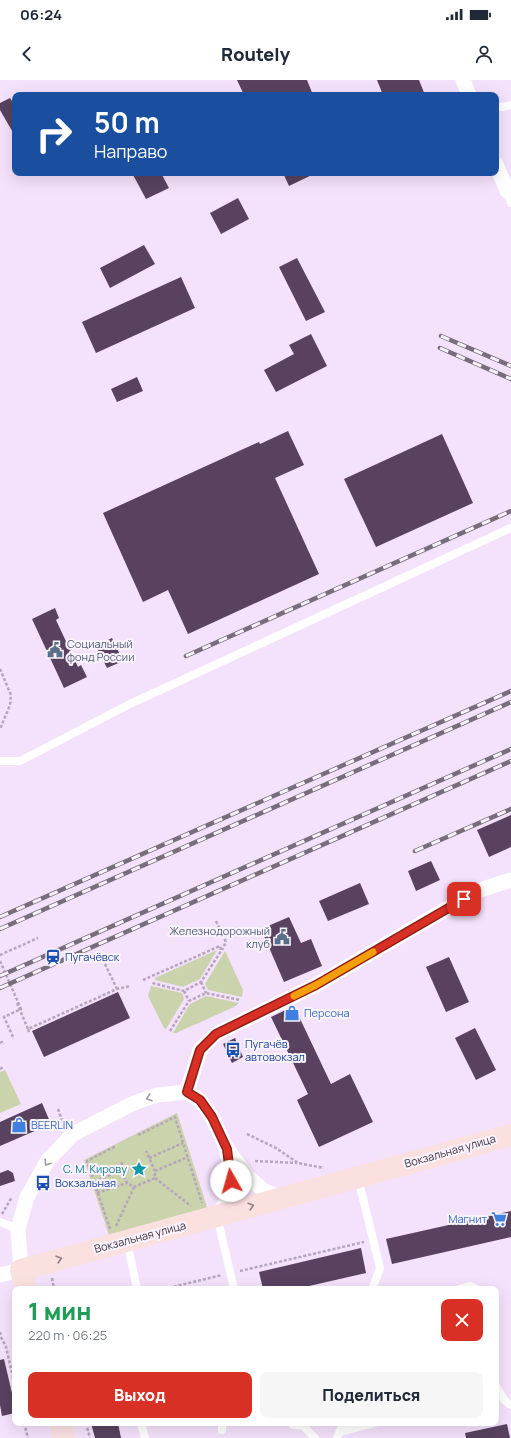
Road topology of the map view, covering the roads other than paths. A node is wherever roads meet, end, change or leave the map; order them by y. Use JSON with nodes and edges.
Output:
{"nodes":[{"id":1,"x":463,"y":80,"type":"edge"},
{"id":2,"x":468,"y":92,"type":"edge"},
{"id":3,"x":511,"y":105,"type":"edge"},
{"id":4,"x":499,"y":107,"type":"edge"},
{"id":5,"x":499,"y":172,"type":"edge"},
{"id":6,"x":509,"y":197,"type":"edge"},
{"id":7,"x":511,"y":528,"type":"edge"},
{"id":8,"x":0,"y":761,"type":"edge"},
{"id":9,"x":511,"y":880,"type":"edge"},
{"id":10,"x":187,"y":1092,"type":"junction"},
{"id":11,"x":511,"y":1135,"type":"edge"},
{"id":12,"x":227,"y":1149,"type":"junction"},
{"id":13,"x":349,"y":1179,"type":"junction"},
{"id":14,"x":289,"y":1195,"type":"junction"},
{"id":15,"x":208,"y":1212,"type":"junction"},
{"id":16,"x":0,"y":1222,"type":"edge"},
{"id":17,"x":18,"y":1229,"type":"junction"},
{"id":18,"x":127,"y":1240,"type":"junction"},
{"id":19,"x":0,"y":1275,"type":"edge"},
{"id":20,"x":23,"y":1279,"type":"edge"},
{"id":21,"x":136,"y":1286,"type":"edge"},
{"id":22,"x":233,"y":1286,"type":"edge"},
{"id":23,"x":373,"y":1286,"type":"edge"},
{"id":24,"x":499,"y":1391,"type":"edge"},
{"id":25,"x":511,"y":1405,"type":"edge"},
{"id":26,"x":61,"y":1426,"type":"edge"},
{"id":27,"x":142,"y":1426,"type":"edge"},
{"id":28,"x":304,"y":1426,"type":"edge"},
{"id":29,"x":366,"y":1426,"type":"edge"},
{"id":30,"x":338,"y":1435,"type":"edge"},
{"id":31,"x":64,"y":1438,"type":"edge"},
{"id":32,"x":146,"y":1438,"type":"edge"},
{"id":33,"x":315,"y":1438,"type":"edge"}],
"edges":[{"from":1,"to":2,"type":"street"},
{"from":3,"to":4,"type":"lane"},
{"from":5,"to":6,"type":"street"},
{"from":7,"to":8,"type":"lane"},
{"from":9,"to":10,"type":"street"},
{"from":10,"to":12,"type":"street"},
{"from":10,"to":17,"type":"street","one_way":true},
{"from":11,"to":13,"type":"street","name":"Вокзальная улица"},
{"from":12,"to":14,"type":"street"},
{"from":12,"to":15,"type":"street"},
{"from":13,"to":14,"type":"street","name":"Вокзальная улица"},
{"from":13,"to":23,"type":"lane"},
{"from":15,"to":14,"type":"street","name":"Вокзальная улица","one_way":true},
{"from":15,"to":18,"type":"street","name":"Вокзальная улица"},
{"from":15,"to":22,"type":"lane"},
{"from":16,"to":17,"type":"lane"},
{"from":17,"to":20,"type":"street"},
{"from":20,"to":18,"type":"street","name":"Вокзальная улица","one_way":true},
{"from":18,"to":21,"type":"lane"},
{"from":19,"to":20,"type":"street","name":"Вокзальная улица"},
{"from":24,"to":25,"type":"lane"},
{"from":26,"to":31,"type":"street"},
{"from":27,"to":32,"type":"lane"},
{"from":28,"to":33,"type":"lane"},
{"from":29,"to":30,"type":"lane"}]}
